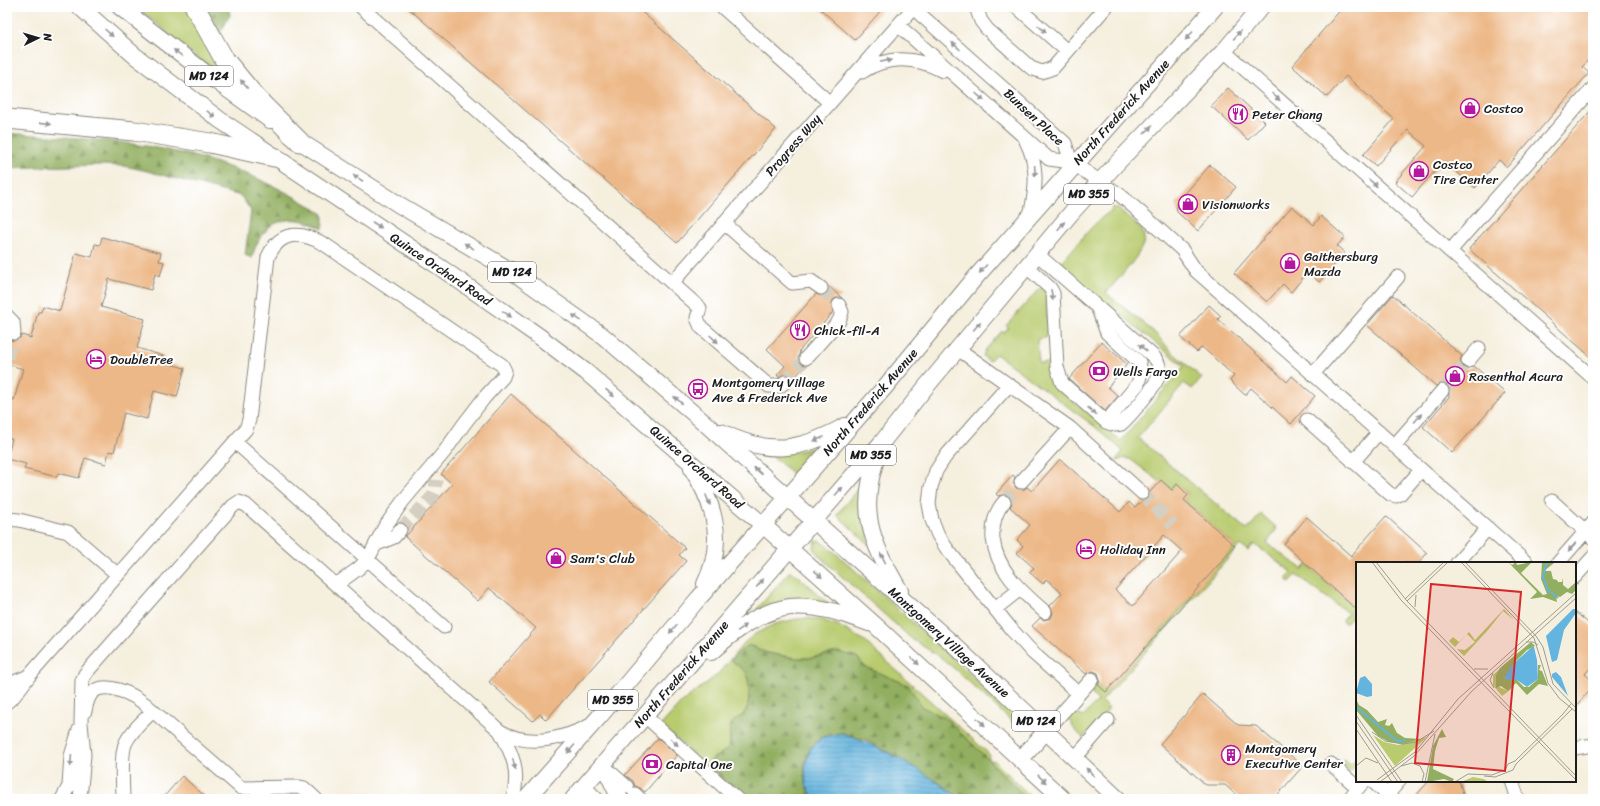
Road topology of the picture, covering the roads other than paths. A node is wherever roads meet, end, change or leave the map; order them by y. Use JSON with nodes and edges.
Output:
{"nodes":[{"id":1,"x":80,"y":7,"type":"edge"},
{"id":2,"x":120,"y":7,"type":"edge"},
{"id":3,"x":195,"y":7,"type":"edge"},
{"id":4,"x":361,"y":7,"type":"edge"},
{"id":5,"x":722,"y":7,"type":"edge"},
{"id":6,"x":976,"y":7,"type":"edge"},
{"id":7,"x":1017,"y":7,"type":"edge"},
{"id":8,"x":1106,"y":7,"type":"edge"},
{"id":9,"x":1215,"y":7,"type":"edge"},
{"id":10,"x":1261,"y":7,"type":"edge"},
{"id":11,"x":913,"y":8,"type":"edge"},
{"id":12,"x":898,"y":25,"type":"junction"},
{"id":13,"x":1224,"y":51,"type":"junction"},
{"id":14,"x":1068,"y":52,"type":"junction"},
{"id":15,"x":852,"y":78,"type":"junction"},
{"id":16,"x":960,"y":79,"type":"junction"},
{"id":17,"x":1593,"y":88,"type":"edge"},
{"id":18,"x":830,"y":102,"type":"junction"},
{"id":19,"x":7,"y":119,"type":"edge"},
{"id":20,"x":1022,"y":134,"type":"junction"},
{"id":21,"x":300,"y":142,"type":"junction"},
{"id":22,"x":274,"y":158,"type":"junction"},
{"id":23,"x":1072,"y":164,"type":"junction"},
{"id":24,"x":1100,"y":182,"type":"junction"},
{"id":25,"x":1030,"y":216,"type":"junction"},
{"id":26,"x":724,"y":223,"type":"junction"},
{"id":27,"x":1450,"y":251,"type":"junction"},
{"id":28,"x":1037,"y":254,"type":"junction"},
{"id":29,"x":1027,"y":267,"type":"junction"},
{"id":30,"x":1398,"y":277,"type":"dead end"},
{"id":31,"x":672,"y":283,"type":"junction"},
{"id":32,"x":821,"y":288,"type":"tunnel mouth"},
{"id":33,"x":839,"y":305,"type":"dead end"},
{"id":34,"x":1097,"y":307,"type":"junction"},
{"id":35,"x":7,"y":316,"type":"edge"},
{"id":36,"x":14,"y":333,"type":"tunnel mouth"},
{"id":37,"x":1480,"y":348,"type":"dead end"},
{"id":38,"x":958,"y":349,"type":"junction"},
{"id":39,"x":806,"y":358,"type":"tunnel mouth"},
{"id":40,"x":1468,"y":361,"type":"tunnel mouth"},
{"id":41,"x":1313,"y":374,"type":"junction"},
{"id":42,"x":1593,"y":378,"type":"edge"},
{"id":43,"x":785,"y":382,"type":"tunnel mouth"},
{"id":44,"x":1010,"y":385,"type":"junction"},
{"id":45,"x":1442,"y":391,"type":"tunnel mouth"},
{"id":46,"x":1307,"y":420,"type":"dead end"},
{"id":47,"x":854,"y":422,"type":"junction"},
{"id":48,"x":1106,"y":422,"type":"junction"},
{"id":49,"x":707,"y":425,"type":"junction"},
{"id":50,"x":1070,"y":428,"type":"junction"},
{"id":51,"x":1379,"y":432,"type":"junction"},
{"id":52,"x":235,"y":442,"type":"junction"},
{"id":53,"x":883,"y":442,"type":"junction"},
{"id":54,"x":1394,"y":446,"type":"junction"},
{"id":55,"x":682,"y":454,"type":"junction"},
{"id":56,"x":1354,"y":462,"type":"junction"},
{"id":57,"x":432,"y":467,"type":"junction"},
{"id":58,"x":1422,"y":470,"type":"junction"},
{"id":59,"x":436,"y":480,"type":"tunnel mouth"},
{"id":60,"x":1022,"y":482,"type":"tunnel mouth"},
{"id":61,"x":1142,"y":493,"type":"tunnel mouth"},
{"id":62,"x":787,"y":498,"type":"junction"},
{"id":63,"x":1552,"y":501,"type":"dead end"},
{"id":64,"x":1004,"y":502,"type":"tunnel mouth"},
{"id":65,"x":7,"y":519,"type":"edge"},
{"id":66,"x":813,"y":521,"type":"junction"},
{"id":67,"x":763,"y":525,"type":"junction"},
{"id":68,"x":1488,"y":528,"type":"junction"},
{"id":69,"x":400,"y":530,"type":"tunnel mouth"},
{"id":70,"x":1591,"y":531,"type":"edge"},
{"id":71,"x":377,"y":544,"type":"junction"},
{"id":72,"x":789,"y":548,"type":"junction"},
{"id":73,"x":1593,"y":556,"type":"edge"},
{"id":74,"x":368,"y":559,"type":"junction"},
{"id":75,"x":1458,"y":562,"type":"edge"},
{"id":76,"x":1526,"y":562,"type":"edge"},
{"id":77,"x":1559,"y":562,"type":"edge"},
{"id":78,"x":118,"y":575,"type":"junction"},
{"id":79,"x":1576,"y":576,"type":"edge"},
{"id":80,"x":336,"y":585,"type":"junction"},
{"id":81,"x":1020,"y":589,"type":"junction"},
{"id":82,"x":698,"y":599,"type":"junction"},
{"id":83,"x":908,"y":604,"type":"junction"},
{"id":84,"x":995,"y":609,"type":"junction"},
{"id":85,"x":1045,"y":612,"type":"dead end"},
{"id":86,"x":875,"y":625,"type":"junction"},
{"id":87,"x":444,"y":627,"type":"dead end"},
{"id":88,"x":29,"y":676,"type":"junction"},
{"id":89,"x":1092,"y":679,"type":"dead end"},
{"id":90,"x":7,"y":685,"type":"edge"},
{"id":91,"x":1079,"y":694,"type":"junction"},
{"id":92,"x":660,"y":700,"type":"junction"},
{"id":93,"x":7,"y":702,"type":"edge"},
{"id":94,"x":153,"y":710,"type":"junction"},
{"id":95,"x":646,"y":716,"type":"junction"},
{"id":96,"x":1108,"y":720,"type":"dead end"},
{"id":97,"x":80,"y":724,"type":"junction"},
{"id":98,"x":593,"y":724,"type":"junction"},
{"id":99,"x":500,"y":731,"type":"junction"},
{"id":100,"x":1046,"y":731,"type":"junction"},
{"id":101,"x":1593,"y":745,"type":"edge"},
{"id":102,"x":1576,"y":748,"type":"edge"},
{"id":103,"x":1075,"y":758,"type":"junction"},
{"id":104,"x":1021,"y":759,"type":"junction"},
{"id":105,"x":1331,"y":764,"type":"dead end"},
{"id":106,"x":602,"y":765,"type":"junction"},
{"id":107,"x":1356,"y":781,"type":"edge"},
{"id":108,"x":1373,"y":782,"type":"edge"},
{"id":109,"x":1398,"y":782,"type":"edge"},
{"id":110,"x":1512,"y":782,"type":"edge"},
{"id":111,"x":1361,"y":784,"type":"edge"},
{"id":112,"x":584,"y":786,"type":"junction"},
{"id":113,"x":631,"y":795,"type":"edge"},
{"id":114,"x":1388,"y":798,"type":"edge"},
{"id":115,"x":62,"y":799,"type":"edge"},
{"id":116,"x":80,"y":799,"type":"edge"},
{"id":117,"x":123,"y":799,"type":"edge"},
{"id":118,"x":316,"y":799,"type":"edge"},
{"id":119,"x":513,"y":799,"type":"edge"},
{"id":120,"x":526,"y":799,"type":"edge"},
{"id":121,"x":573,"y":799,"type":"edge"},
{"id":122,"x":597,"y":799,"type":"edge"},
{"id":123,"x":737,"y":799,"type":"edge"},
{"id":124,"x":1064,"y":799,"type":"edge"},
{"id":125,"x":1118,"y":799,"type":"edge"},
{"id":126,"x":1349,"y":799,"type":"edge"},
{"id":127,"x":1518,"y":799,"type":"edge"}],
"edges":[{"from":1,"to":22,"type":"main road","name":"Quince Orchard Road","number":"MD 124","one_way":true},
{"from":21,"to":2,"type":"main road","number":"MD 124","one_way":true},
{"from":21,"to":3,"type":"highway","one_way":true},
{"from":4,"to":31,"type":"street"},
{"from":5,"to":18,"type":"street"},
{"from":6,"to":14,"type":"street"},
{"from":7,"to":14,"type":"street","one_way":true},
{"from":8,"to":14,"type":"street"},
{"from":9,"to":23,"type":"main road","name":"North Frederick Avenue","number":"MD 355","one_way":true},
{"from":13,"to":10,"type":"main road","name":"North Frederick Avenue","number":"MD 355","one_way":true},
{"from":11,"to":12,"type":"street","name":"Progress Way"},
{"from":23,"to":11,"type":"street","name":"Bunsen Place","one_way":true},
{"from":12,"to":15,"type":"street","name":"Progress Way"},
{"from":12,"to":16,"type":"street","name":"Bunsen Place"},
{"from":24,"to":13,"type":"main road","name":"North Frederick Avenue","number":"MD 355","one_way":true},
{"from":13,"to":27,"type":"street","one_way":true},
{"from":15,"to":16,"type":"street","one_way":true},
{"from":15,"to":18,"type":"street","name":"Progress Way"},
{"from":16,"to":20,"type":"street","name":"Bunsen Place","one_way":true},
{"from":17,"to":27,"type":"street"},
{"from":18,"to":26,"type":"street","name":"Progress Way"},
{"from":19,"to":22,"type":"highway","one_way":true},
{"from":20,"to":23,"type":"street","name":"Bunsen Place"},
{"from":20,"to":25,"type":"street","one_way":true},
{"from":49,"to":21,"type":"main road","number":"MD 124","one_way":true},
{"from":22,"to":55,"type":"main road","name":"Quince Orchard Road","number":"MD 124","one_way":true},
{"from":23,"to":24,"type":"street"},
{"from":23,"to":25,"type":"main road","name":"North Frederick Avenue","number":"MD 355"},
{"from":28,"to":24,"type":"main road","name":"North Frederick Avenue","number":"MD 355","one_way":true},
{"from":24,"to":41,"type":"street"},
{"from":25,"to":47,"type":"main road","name":"North Frederick Avenue","number":"MD 355","one_way":true},
{"from":26,"to":31,"type":"street","name":"Progress Way"},
{"from":26,"to":32,"type":"street"},
{"from":27,"to":42,"type":"street"},
{"from":28,"to":29,"type":"main road","name":"North Frederick Avenue","number":"MD 355"},
{"from":28,"to":34,"type":"street"},
{"from":38,"to":29,"type":"main road","name":"North Frederick Avenue","number":"MD 355","one_way":true},
{"from":29,"to":48,"type":"street","one_way":true},
{"from":30,"to":41,"type":"street"},
{"from":31,"to":43,"type":"street","one_way":true},
{"from":33,"to":39,"type":"street"},
{"from":34,"to":48,"type":"street"},
{"from":48,"to":34,"type":"street","one_way":true},
{"from":35,"to":36,"type":"street"},
{"from":37,"to":40,"type":"street"},
{"from":38,"to":44,"type":"street"},
{"from":38,"to":53,"type":"main road","name":"North Frederick Avenue","number":"MD 355"},
{"from":41,"to":51,"type":"street"},
{"from":44,"to":50,"type":"street"},
{"from":44,"to":84,"type":"street"},
{"from":54,"to":45,"type":"street","one_way":true},
{"from":46,"to":56,"type":"street"},
{"from":47,"to":49,"type":"main road","one_way":true},
{"from":47,"to":62,"type":"main road","name":"North Frederick Avenue","number":"MD 355"},
{"from":62,"to":49,"type":"main road","number":"MD 124","one_way":true},
{"from":50,"to":60,"type":"street"},
{"from":50,"to":61,"type":"street"},
{"from":51,"to":54,"type":"street"},
{"from":51,"to":56,"type":"street"},
{"from":52,"to":57,"type":"street"},
{"from":52,"to":74,"type":"street"},
{"from":52,"to":78,"type":"street"},
{"from":66,"to":53,"type":"main road","name":"North Frederick Avenue","number":"MD 355","one_way":true},
{"from":83,"to":53,"type":"main road","one_way":true},
{"from":54,"to":58,"type":"street"},
{"from":55,"to":67,"type":"main road","name":"Quince Orchard Road","number":"MD 124"},
{"from":55,"to":82,"type":"main road","one_way":true},
{"from":56,"to":58,"type":"street"},
{"from":57,"to":59,"type":"street"},
{"from":57,"to":71,"type":"street"},
{"from":58,"to":68,"type":"street"},
{"from":62,"to":66,"type":"main road","number":"MD 124"},
{"from":62,"to":67,"type":"main road","name":"North Frederick Avenue","number":"MD 355"},
{"from":63,"to":70,"type":"street"},
{"from":64,"to":81,"type":"street"},
{"from":65,"to":78,"type":"street"},
{"from":66,"to":72,"type":"main road","name":"North Frederick Avenue","number":"MD 355"},
{"from":66,"to":83,"type":"main road","name":"Montgomery Village Avenue","number":"MD 124"},
{"from":67,"to":72,"type":"main road","name":"Quince Orchard Road","number":"MD 124"},
{"from":67,"to":82,"type":"main road","name":"North Frederick Avenue","number":"MD 355"},
{"from":68,"to":75,"type":"street"},
{"from":68,"to":76,"type":"street"},
{"from":69,"to":71,"type":"street"},
{"from":70,"to":77,"type":"street","one_way":true},
{"from":71,"to":74,"type":"street"},
{"from":72,"to":86,"type":"main road","number":"MD 124","one_way":true},
{"from":92,"to":72,"type":"main road","name":"North Frederick Avenue","number":"MD 355","one_way":true},
{"from":73,"to":79,"type":"street"},
{"from":74,"to":80,"type":"street"},
{"from":74,"to":87,"type":"street"},
{"from":78,"to":88,"type":"street"},
{"from":80,"to":97,"type":"street"},
{"from":80,"to":99,"type":"street"},
{"from":81,"to":84,"type":"street"},
{"from":81,"to":85,"type":"street"},
{"from":82,"to":98,"type":"main road","name":"North Frederick Avenue","number":"MD 355","one_way":true},
{"from":83,"to":100,"type":"main road","name":"Montgomery Village Avenue","number":"MD 124"},
{"from":84,"to":91,"type":"street"},
{"from":92,"to":86,"type":"main road","one_way":true},
{"from":86,"to":104,"type":"main road","number":"MD 124","one_way":true},
{"from":88,"to":90,"type":"street"},
{"from":88,"to":93,"type":"street"},
{"from":89,"to":91,"type":"street"},
{"from":91,"to":100,"type":"street"},
{"from":92,"to":95,"type":"main road","name":"North Frederick Avenue","number":"MD 355"},
{"from":94,"to":97,"type":"street"},
{"from":94,"to":117,"type":"street"},
{"from":94,"to":118,"type":"street"},
{"from":95,"to":106,"type":"main road","name":"North Frederick Avenue","number":"MD 355"},
{"from":95,"to":123,"type":"street","one_way":true},
{"from":96,"to":103,"type":"street"},
{"from":97,"to":115,"type":"street","one_way":true},
{"from":97,"to":116,"type":"street"},
{"from":98,"to":99,"type":"street"},
{"from":98,"to":120,"type":"main road","name":"North Frederick Avenue","number":"MD 355","one_way":true},
{"from":99,"to":119,"type":"street","one_way":true},
{"from":100,"to":103,"type":"main road","name":"Montgomery Village Avenue","number":"MD 124"},
{"from":100,"to":104,"type":"main road"},
{"from":101,"to":102,"type":"street"},
{"from":125,"to":103,"type":"main road","name":"Montgomery Village Avenue","number":"MD 124","one_way":true},
{"from":104,"to":124,"type":"main road","number":"MD 124","one_way":true},
{"from":105,"to":107,"type":"street"},
{"from":106,"to":112,"type":"main road","name":"North Frederick Avenue","number":"MD 355"},
{"from":106,"to":113,"type":"street"},
{"from":108,"to":114,"type":"street"},
{"from":109,"to":114,"type":"street"},
{"from":110,"to":127,"type":"street"},
{"from":111,"to":126,"type":"street"},
{"from":112,"to":121,"type":"main road","name":"North Frederick Avenue","number":"MD 355"},
{"from":112,"to":122,"type":"street"}]}
